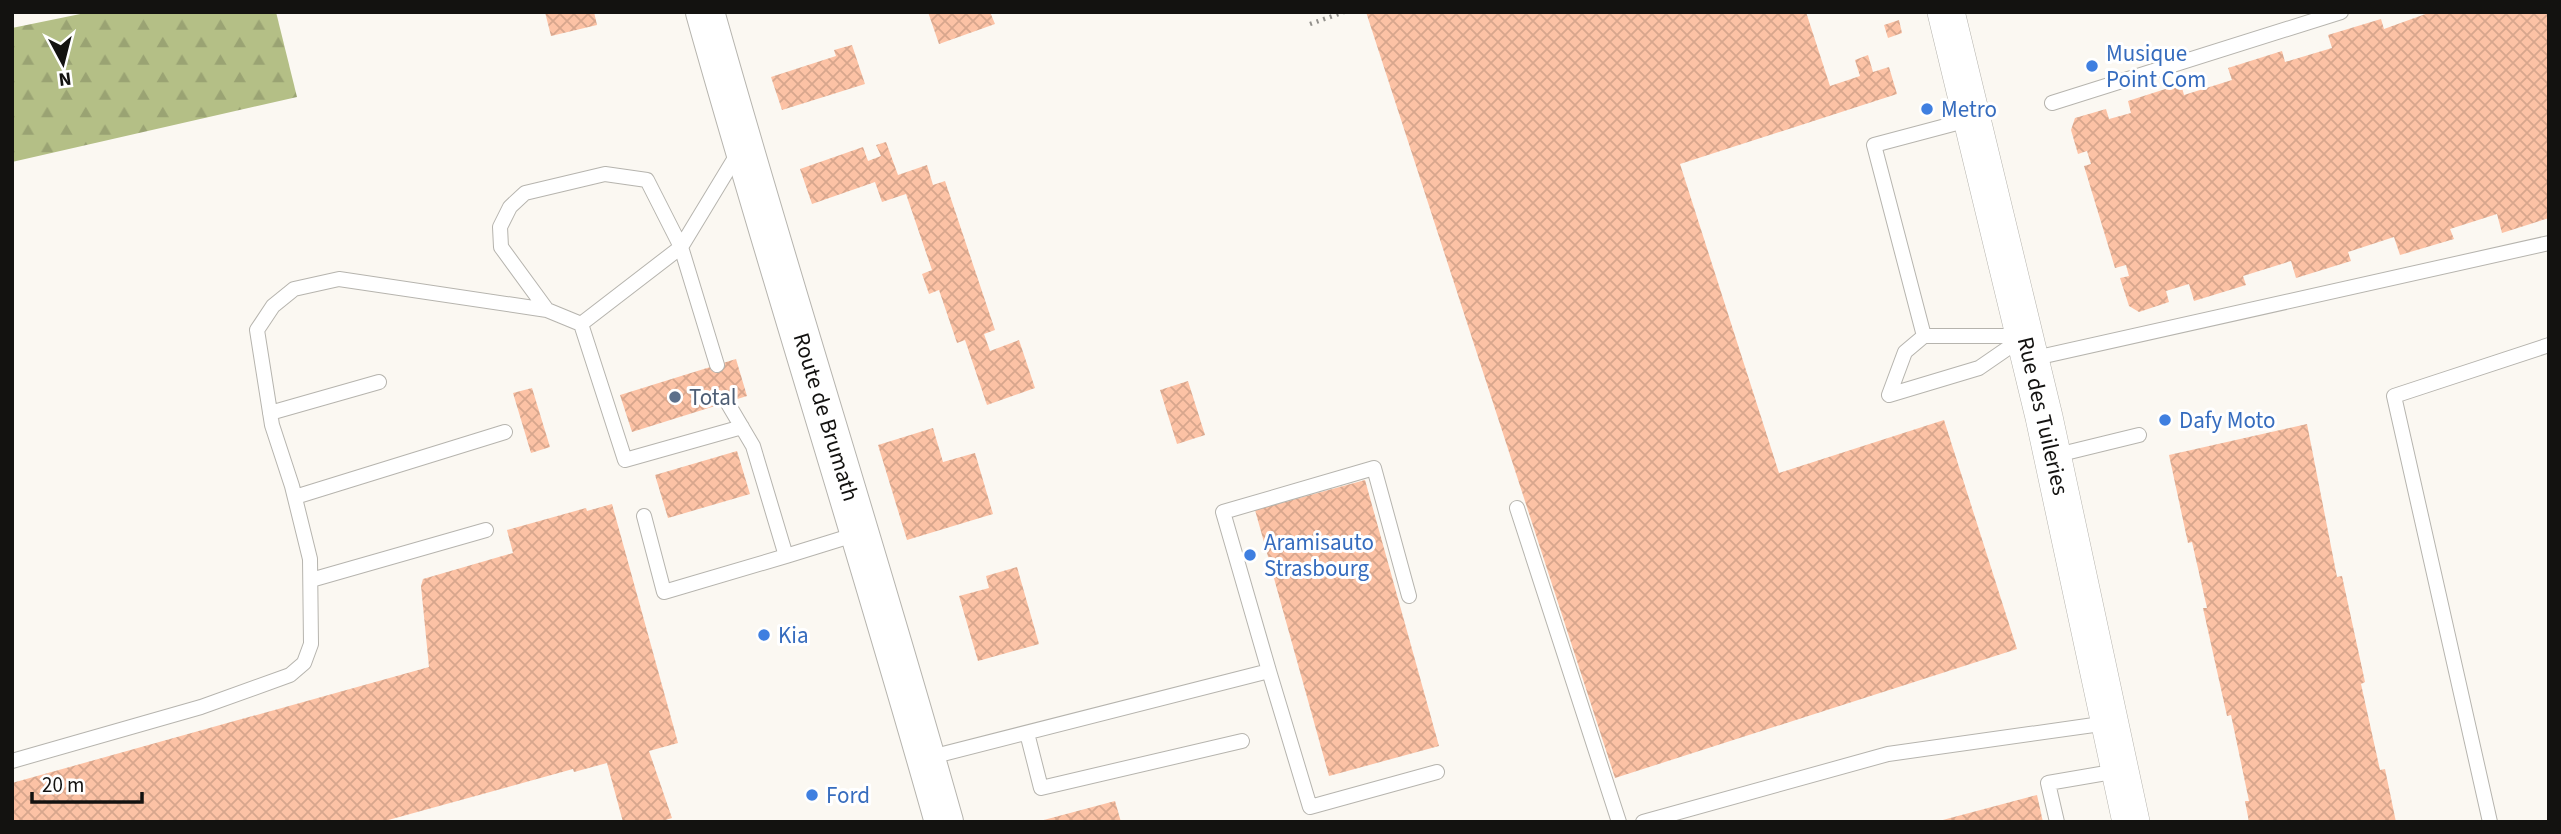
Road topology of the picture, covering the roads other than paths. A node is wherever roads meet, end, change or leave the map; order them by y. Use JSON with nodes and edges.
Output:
{"nodes":[{"id":1,"x":705,"y":12,"type":"edge"},
{"id":2,"x":1946,"y":12,"type":"edge"},
{"id":3,"x":2341,"y":12,"type":"edge"},
{"id":4,"x":2052,"y":103,"type":"dead end"},
{"id":5,"x":1973,"y":118,"type":"junction"},
{"id":6,"x":743,"y":146,"type":"junction"},
{"id":7,"x":2549,"y":243,"type":"edge"},
{"id":8,"x":681,"y":247,"type":"junction"},
{"id":9,"x":547,"y":310,"type":"junction"},
{"id":10,"x":581,"y":324,"type":"junction"},
{"id":11,"x":1924,"y":336,"type":"junction"},
{"id":12,"x":2549,"y":345,"type":"edge"},
{"id":13,"x":2027,"y":348,"type":"junction"},
{"id":14,"x":717,"y":365,"type":"dead end"},
{"id":15,"x":379,"y":382,"type":"dead end"},
{"id":16,"x":727,"y":402,"type":"dead end"},
{"id":17,"x":270,"y":413,"type":"junction"},
{"id":18,"x":742,"y":427,"type":"junction"},
{"id":19,"x":505,"y":432,"type":"dead end"},
{"id":20,"x":2139,"y":435,"type":"dead end"},
{"id":21,"x":2052,"y":456,"type":"junction"},
{"id":22,"x":295,"y":497,"type":"junction"},
{"id":23,"x":1517,"y":508,"type":"dead end"},
{"id":24,"x":644,"y":516,"type":"dead end"},
{"id":25,"x":486,"y":530,"type":"dead end"},
{"id":26,"x":861,"y":532,"type":"junction"},
{"id":27,"x":786,"y":556,"type":"junction"},
{"id":28,"x":311,"y":580,"type":"junction"},
{"id":29,"x":1409,"y":596,"type":"dead end"},
{"id":30,"x":1269,"y":671,"type":"junction"},
{"id":31,"x":2109,"y":723,"type":"junction"},
{"id":32,"x":1027,"y":733,"type":"junction"},
{"id":33,"x":1242,"y":741,"type":"dead end"},
{"id":34,"x":926,"y":758,"type":"junction"},
{"id":35,"x":12,"y":761,"type":"edge"},
{"id":36,"x":2120,"y":771,"type":"junction"},
{"id":37,"x":1437,"y":772,"type":"dead end"},
{"id":38,"x":944,"y":822,"type":"edge"},
{"id":39,"x":1619,"y":822,"type":"edge"},
{"id":40,"x":1643,"y":822,"type":"edge"},
{"id":41,"x":2057,"y":822,"type":"edge"},
{"id":42,"x":2131,"y":822,"type":"edge"},
{"id":43,"x":2490,"y":822,"type":"edge"}],
"edges":[{"from":1,"to":6,"type":"main road","name":"Route de Brumath"},
{"from":2,"to":5,"type":"street","name":"Rue des Tuileries"},
{"from":3,"to":4,"type":"lane"},
{"from":5,"to":11,"type":"lane"},
{"from":5,"to":13,"type":"street","name":"Rue des Tuileries"},
{"from":6,"to":8,"type":"lane"},
{"from":6,"to":26,"type":"main road","name":"Route de Brumath"},
{"from":7,"to":13,"type":"lane"},
{"from":8,"to":9,"type":"lane"},
{"from":8,"to":10,"type":"lane"},
{"from":8,"to":14,"type":"lane"},
{"from":9,"to":10,"type":"lane"},
{"from":9,"to":17,"type":"lane"},
{"from":10,"to":18,"type":"lane"},
{"from":11,"to":13,"type":"lane"},
{"from":11,"to":13,"type":"lane"},
{"from":12,"to":43,"type":"lane"},
{"from":13,"to":21,"type":"street","name":"Rue des Tuileries"},
{"from":15,"to":17,"type":"lane"},
{"from":16,"to":18,"type":"lane"},
{"from":17,"to":22,"type":"lane"},
{"from":18,"to":27,"type":"lane"},
{"from":19,"to":22,"type":"lane"},
{"from":20,"to":21,"type":"lane"},
{"from":21,"to":31,"type":"street","name":"Rue des Tuileries"},
{"from":22,"to":28,"type":"lane"},
{"from":23,"to":39,"type":"lane"},
{"from":24,"to":27,"type":"lane"},
{"from":25,"to":28,"type":"lane"},
{"from":26,"to":27,"type":"lane"},
{"from":26,"to":34,"type":"main road","name":"Route de Brumath"},
{"from":28,"to":35,"type":"lane"},
{"from":29,"to":30,"type":"lane"},
{"from":30,"to":32,"type":"lane"},
{"from":30,"to":37,"type":"lane"},
{"from":31,"to":36,"type":"street","name":"Rue des Tuileries"},
{"from":31,"to":40,"type":"lane"},
{"from":32,"to":33,"type":"lane"},
{"from":32,"to":34,"type":"lane"},
{"from":34,"to":38,"type":"main road","name":"Route de Brumath"},
{"from":36,"to":41,"type":"lane"},
{"from":36,"to":42,"type":"street","name":"Rue des Tuileries"}]}
